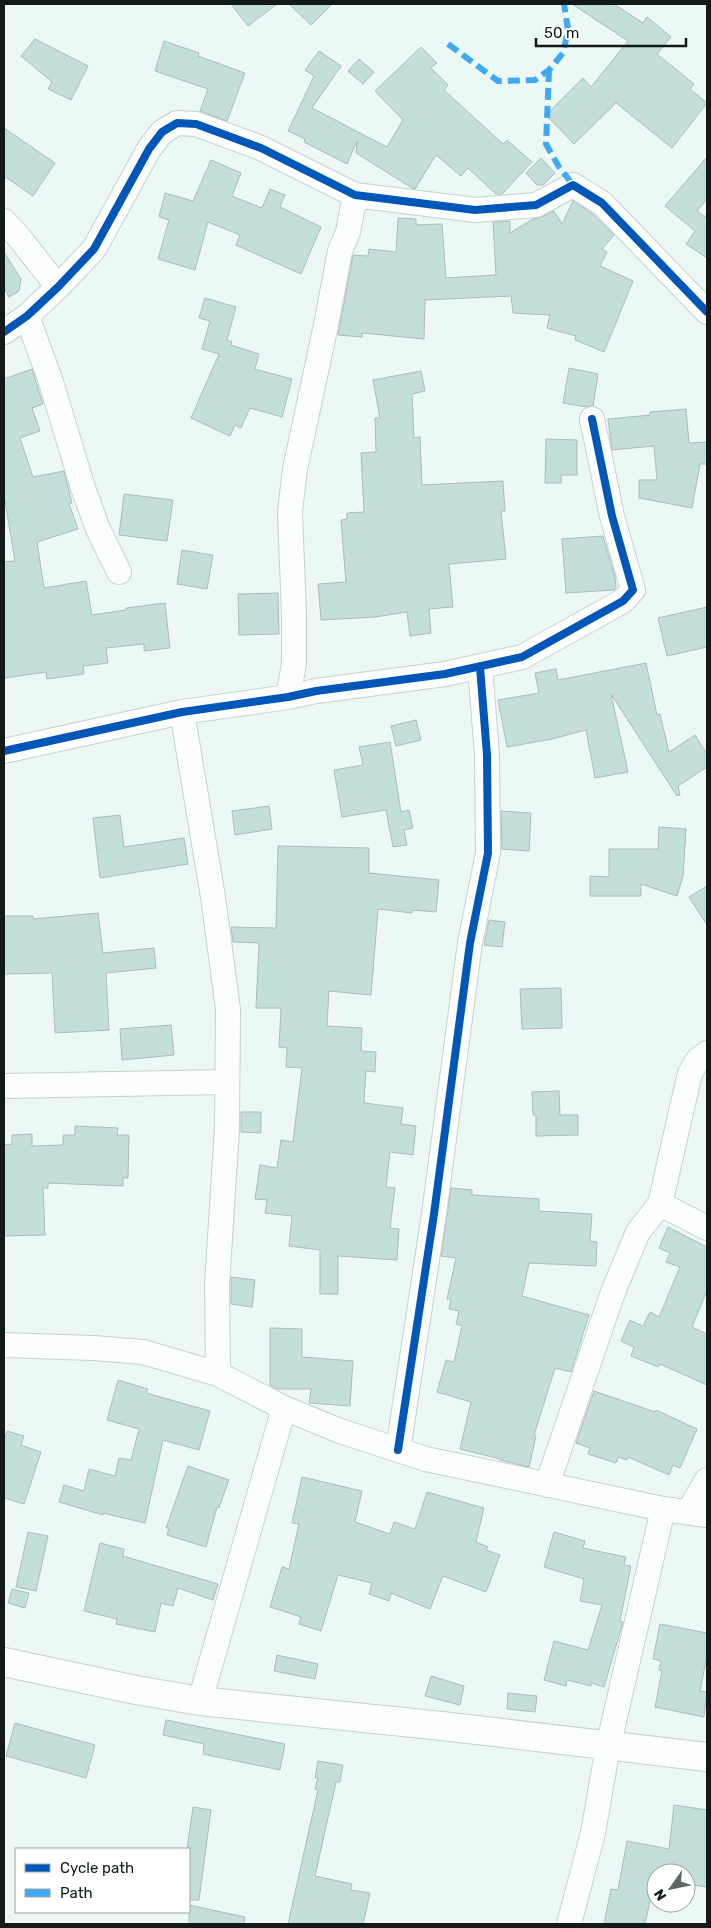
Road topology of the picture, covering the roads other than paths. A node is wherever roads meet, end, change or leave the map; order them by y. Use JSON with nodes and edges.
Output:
{"nodes":[{"id":1,"x":355,"y":195,"type":"junction"},
{"id":2,"x":4,"y":221,"type":"edge"},
{"id":3,"x":58,"y":287,"type":"junction"},
{"id":4,"x":707,"y":312,"type":"edge"},
{"id":5,"x":27,"y":316,"type":"junction"},
{"id":6,"x":4,"y":332,"type":"edge"},
{"id":7,"x":592,"y":419,"type":"dead end"},
{"id":8,"x":119,"y":572,"type":"dead end"},
{"id":9,"x":480,"y":666,"type":"junction"},
{"id":10,"x":288,"y":697,"type":"junction"},
{"id":11,"x":182,"y":712,"type":"junction"},
{"id":12,"x":4,"y":751,"type":"edge"},
{"id":13,"x":707,"y":1053,"type":"edge"},
{"id":14,"x":227,"y":1082,"type":"junction"},
{"id":15,"x":4,"y":1086,"type":"edge"},
{"id":16,"x":660,"y":1204,"type":"junction"},
{"id":17,"x":707,"y":1228,"type":"edge"},
{"id":18,"x":4,"y":1345,"type":"edge"},
{"id":19,"x":218,"y":1374,"type":"junction"},
{"id":20,"x":284,"y":1408,"type":"junction"},
{"id":21,"x":398,"y":1450,"type":"junction"},
{"id":22,"x":707,"y":1480,"type":"edge"},
{"id":23,"x":547,"y":1485,"type":"junction"},
{"id":24,"x":663,"y":1509,"type":"junction"},
{"id":25,"x":698,"y":1513,"type":"edge"},
{"id":26,"x":4,"y":1662,"type":"edge"},
{"id":27,"x":200,"y":1701,"type":"junction"},
{"id":28,"x":608,"y":1747,"type":"junction"},
{"id":29,"x":707,"y":1757,"type":"edge"},
{"id":30,"x":569,"y":1924,"type":"edge"}],
"edges":[{"from":1,"to":3,"type":"street"},
{"from":1,"to":4,"type":"street"},
{"from":1,"to":10,"type":"street"},
{"from":2,"to":3,"type":"street"},
{"from":3,"to":5,"type":"street"},
{"from":5,"to":6,"type":"street"},
{"from":5,"to":8,"type":"street"},
{"from":7,"to":9,"type":"street"},
{"from":9,"to":10,"type":"street"},
{"from":9,"to":21,"type":"street"},
{"from":10,"to":11,"type":"street"},
{"from":11,"to":12,"type":"street"},
{"from":11,"to":14,"type":"street"},
{"from":13,"to":16,"type":"street"},
{"from":14,"to":15,"type":"street"},
{"from":14,"to":19,"type":"street"},
{"from":16,"to":17,"type":"street"},
{"from":16,"to":23,"type":"street"},
{"from":18,"to":19,"type":"street"},
{"from":19,"to":20,"type":"street"},
{"from":20,"to":21,"type":"street"},
{"from":20,"to":27,"type":"street"},
{"from":21,"to":23,"type":"street"},
{"from":22,"to":25,"type":"street"},
{"from":23,"to":24,"type":"street"},
{"from":24,"to":25,"type":"street"},
{"from":24,"to":28,"type":"street"},
{"from":26,"to":27,"type":"main road"},
{"from":27,"to":28,"type":"main road"},
{"from":28,"to":29,"type":"main road"},
{"from":28,"to":30,"type":"street"}]}
